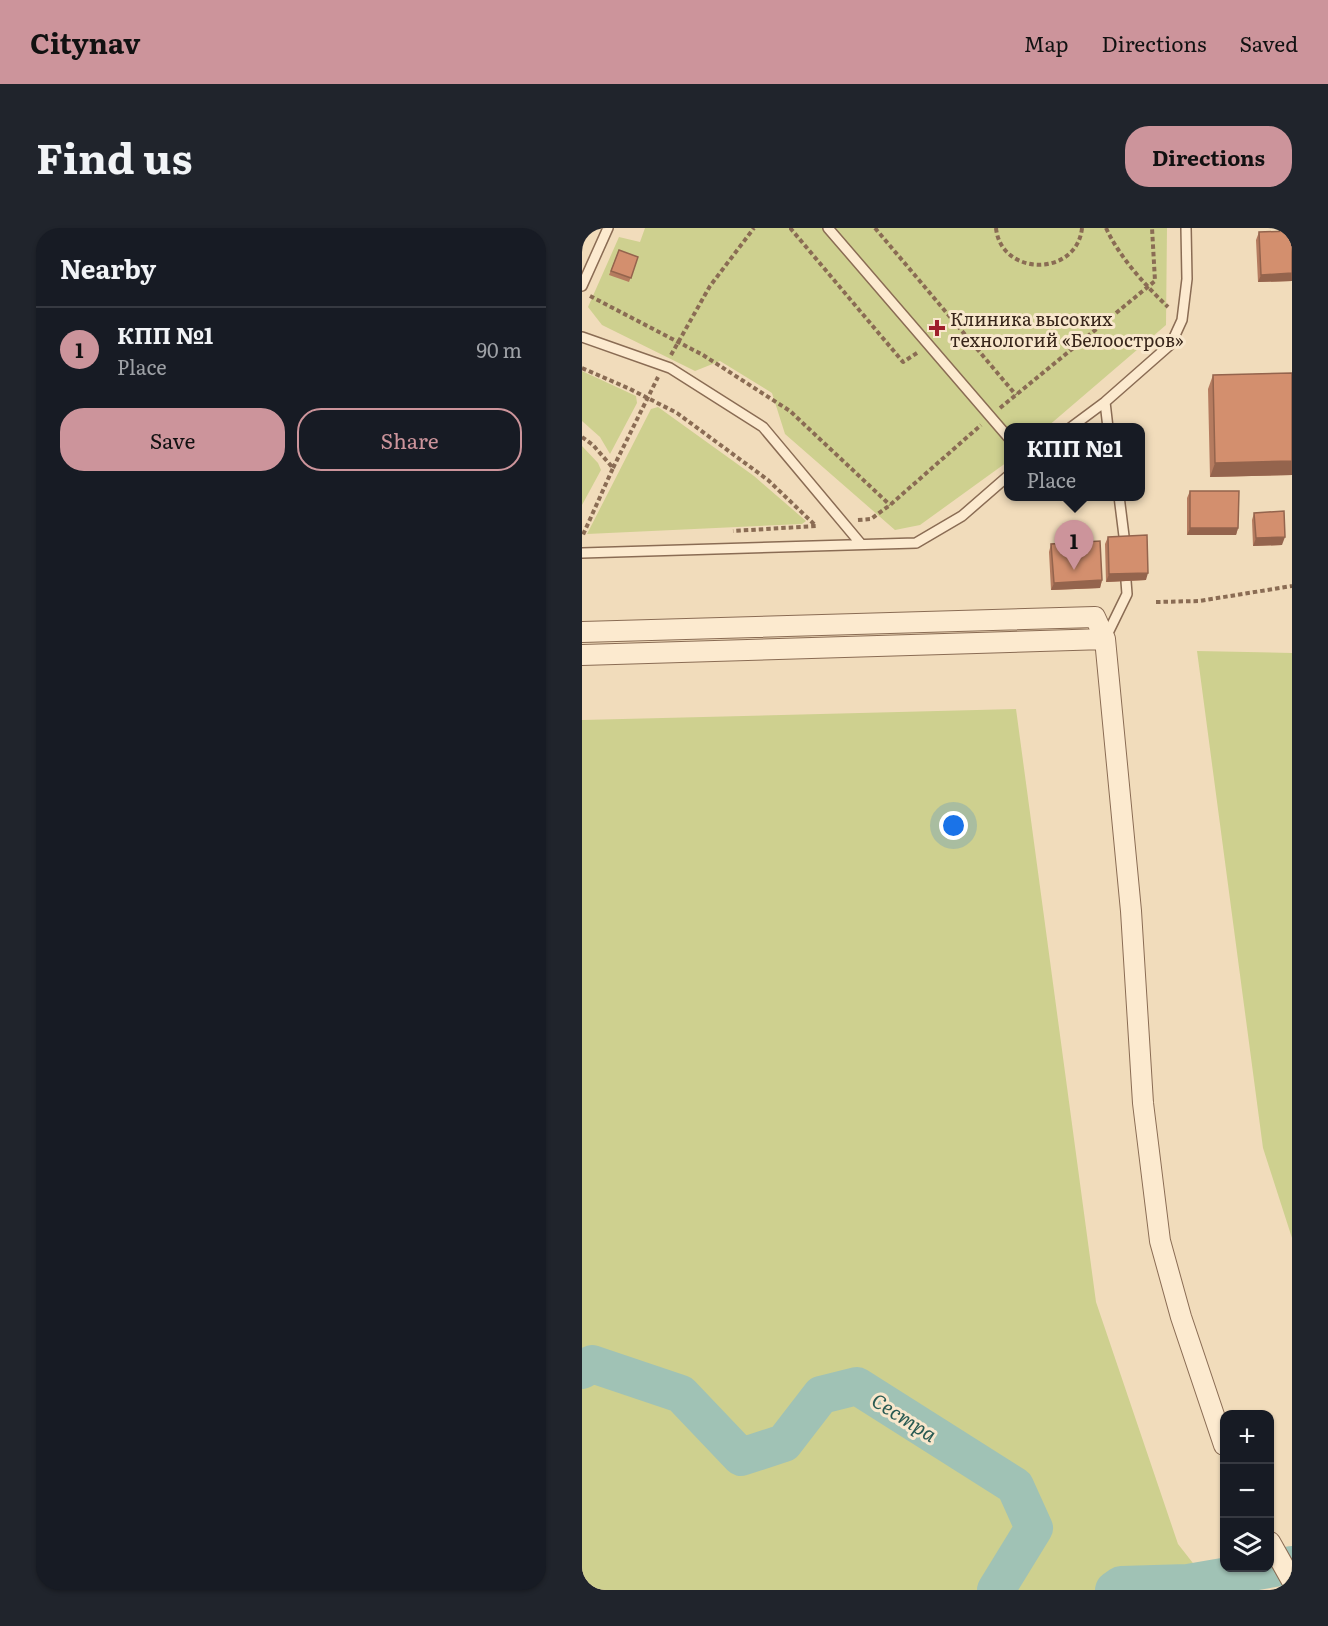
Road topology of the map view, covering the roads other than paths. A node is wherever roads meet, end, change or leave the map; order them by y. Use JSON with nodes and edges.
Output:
{"nodes":[{"id":1,"x":608,"y":228,"type":"edge"},
{"id":2,"x":828,"y":228,"type":"edge"},
{"id":3,"x":1186,"y":228,"type":"edge"},
{"id":4,"x":582,"y":286,"type":"edge"},
{"id":5,"x":582,"y":337,"type":"edge"},
{"id":6,"x":1105,"y":402,"type":"junction"},
{"id":7,"x":1077,"y":423,"type":"edge"},
{"id":8,"x":1107,"y":423,"type":"edge"},
{"id":9,"x":1004,"y":433,"type":"edge"},
{"id":10,"x":1004,"y":479,"type":"edge"},
{"id":11,"x":1120,"y":501,"type":"edge"},
{"id":12,"x":1125,"y":543,"type":"edge"},
{"id":13,"x":861,"y":544,"type":"junction"},
{"id":14,"x":582,"y":553,"type":"edge"},
{"id":15,"x":1126,"y":581,"type":"edge"},
{"id":16,"x":582,"y":633,"type":"edge"},
{"id":17,"x":1105,"y":639,"type":"junction"},
{"id":18,"x":582,"y":655,"type":"edge"},
{"id":19,"x":1220,"y":1433,"type":"edge"},
{"id":20,"x":1274,"y":1550,"type":"edge"},
{"id":21,"x":1292,"y":1581,"type":"edge"}],
"edges":[{"from":1,"to":4,"type":"lane"},
{"from":2,"to":9,"type":"lane"},
{"from":3,"to":6,"type":"lane"},
{"from":5,"to":13,"type":"lane"},
{"from":6,"to":7,"type":"lane"},
{"from":6,"to":8,"type":"lane"},
{"from":10,"to":13,"type":"lane"},
{"from":11,"to":12,"type":"lane"},
{"from":13,"to":14,"type":"lane"},
{"from":15,"to":17,"type":"lane"},
{"from":16,"to":17,"type":"street"},
{"from":17,"to":18,"type":"street"},
{"from":17,"to":19,"type":"street"},
{"from":20,"to":21,"type":"street"}]}
